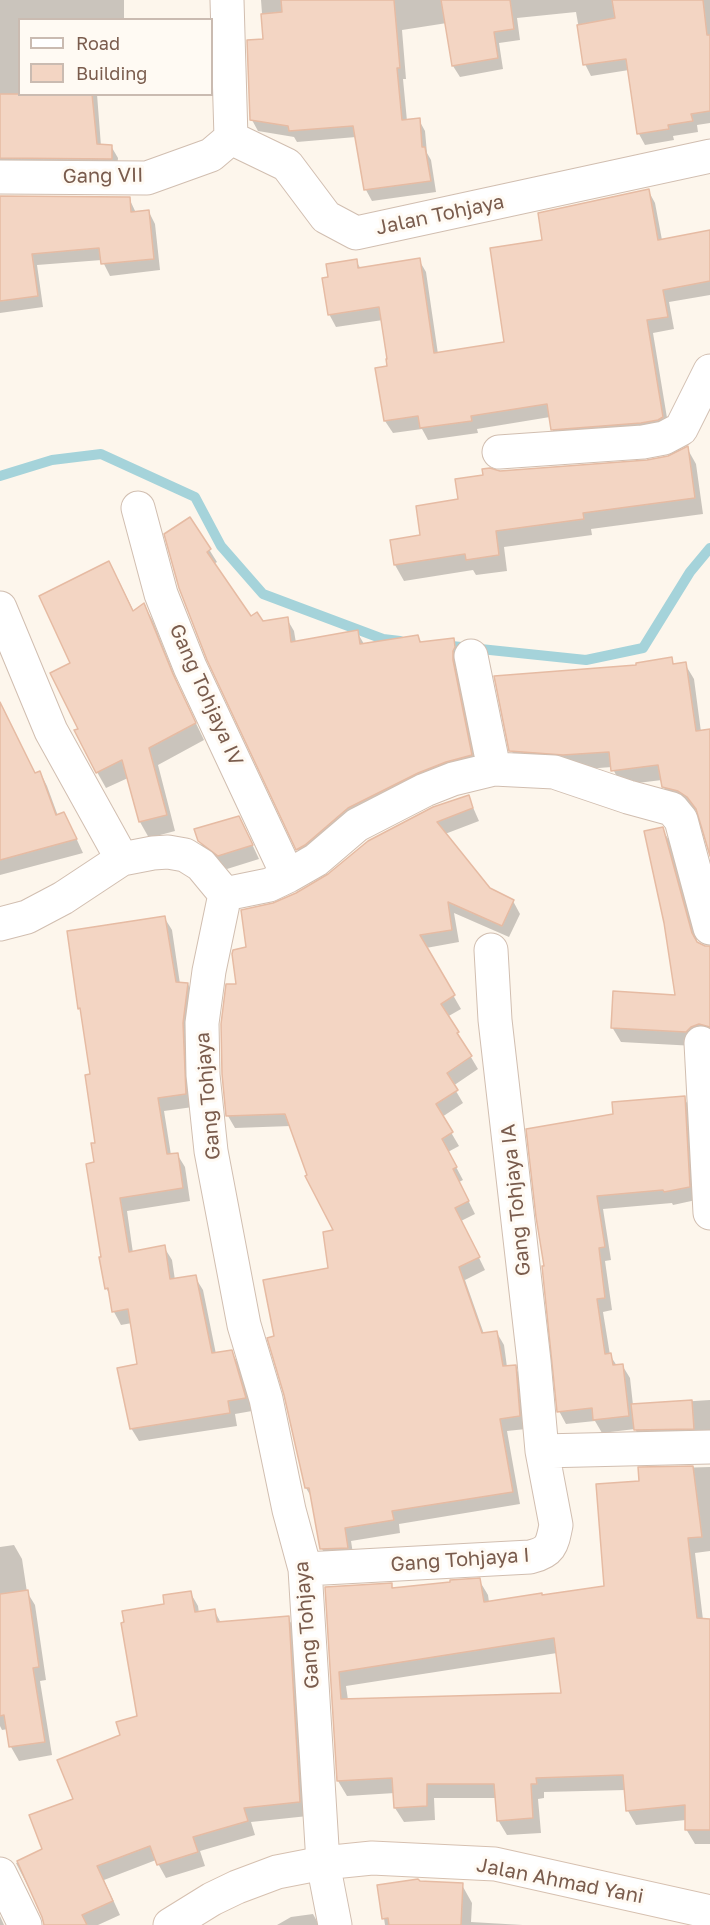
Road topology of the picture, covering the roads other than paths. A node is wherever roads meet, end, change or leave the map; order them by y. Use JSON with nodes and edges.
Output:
{"nodes":[{"id":1,"x":227,"y":0,"type":"edge"},
{"id":2,"x":231,"y":138,"type":"junction"},
{"id":3,"x":710,"y":156,"type":"edge"},
{"id":4,"x":0,"y":177,"type":"edge"},
{"id":5,"x":710,"y":371,"type":"edge"},
{"id":6,"x":499,"y":452,"type":"dead end"},
{"id":7,"x":138,"y":508,"type":"dead end"},
{"id":8,"x":0,"y":608,"type":"edge"},
{"id":9,"x":471,"y":656,"type":"dead end"},
{"id":10,"x":494,"y":769,"type":"junction"},
{"id":11,"x":122,"y":859,"type":"junction"},
{"id":12,"x":288,"y":876,"type":"junction"},
{"id":13,"x":225,"y":894,"type":"junction"},
{"id":14,"x":0,"y":924,"type":"edge"},
{"id":15,"x":710,"y":928,"type":"edge"},
{"id":16,"x":491,"y":950,"type":"dead end"},
{"id":17,"x":701,"y":1043,"type":"dead end"},
{"id":18,"x":710,"y":1213,"type":"edge"},
{"id":19,"x":710,"y":1447,"type":"edge"},
{"id":20,"x":542,"y":1451,"type":"junction"},
{"id":21,"x":305,"y":1569,"type":"junction"},
{"id":22,"x":323,"y":1863,"type":"junction"},
{"id":23,"x":0,"y":1874,"type":"edge"},
{"id":24,"x":710,"y":1912,"type":"edge"},
{"id":25,"x":25,"y":1925,"type":"edge"},
{"id":26,"x":170,"y":1925,"type":"edge"},
{"id":27,"x":335,"y":1925,"type":"edge"}],
"edges":[{"from":1,"to":2,"type":"street"},
{"from":2,"to":3,"type":"street","name":"Jalan Tohjaya"},
{"from":2,"to":4,"type":"street","name":"Gang VII"},
{"from":5,"to":6,"type":"street"},
{"from":7,"to":12,"type":"street","name":"Gang Tohjaya IV"},
{"from":8,"to":11,"type":"street"},
{"from":9,"to":10,"type":"street"},
{"from":10,"to":12,"type":"street"},
{"from":10,"to":15,"type":"street"},
{"from":11,"to":13,"type":"street"},
{"from":11,"to":14,"type":"street"},
{"from":12,"to":13,"type":"street"},
{"from":13,"to":21,"type":"street","name":"Gang Tohjaya"},
{"from":16,"to":20,"type":"street","name":"Gang Tohjaya IA"},
{"from":17,"to":18,"type":"street"},
{"from":19,"to":20,"type":"street"},
{"from":20,"to":21,"type":"street","name":"Gang Tohjaya I"},
{"from":21,"to":22,"type":"street","name":"Gang Tohjaya"},
{"from":22,"to":24,"type":"street","name":"Jalan Ahmad Yani"},
{"from":22,"to":26,"type":"street","name":"Jalan Ahmad Yani"},
{"from":22,"to":27,"type":"street","name":"Gang Tohjaya"},
{"from":23,"to":25,"type":"street"}]}
